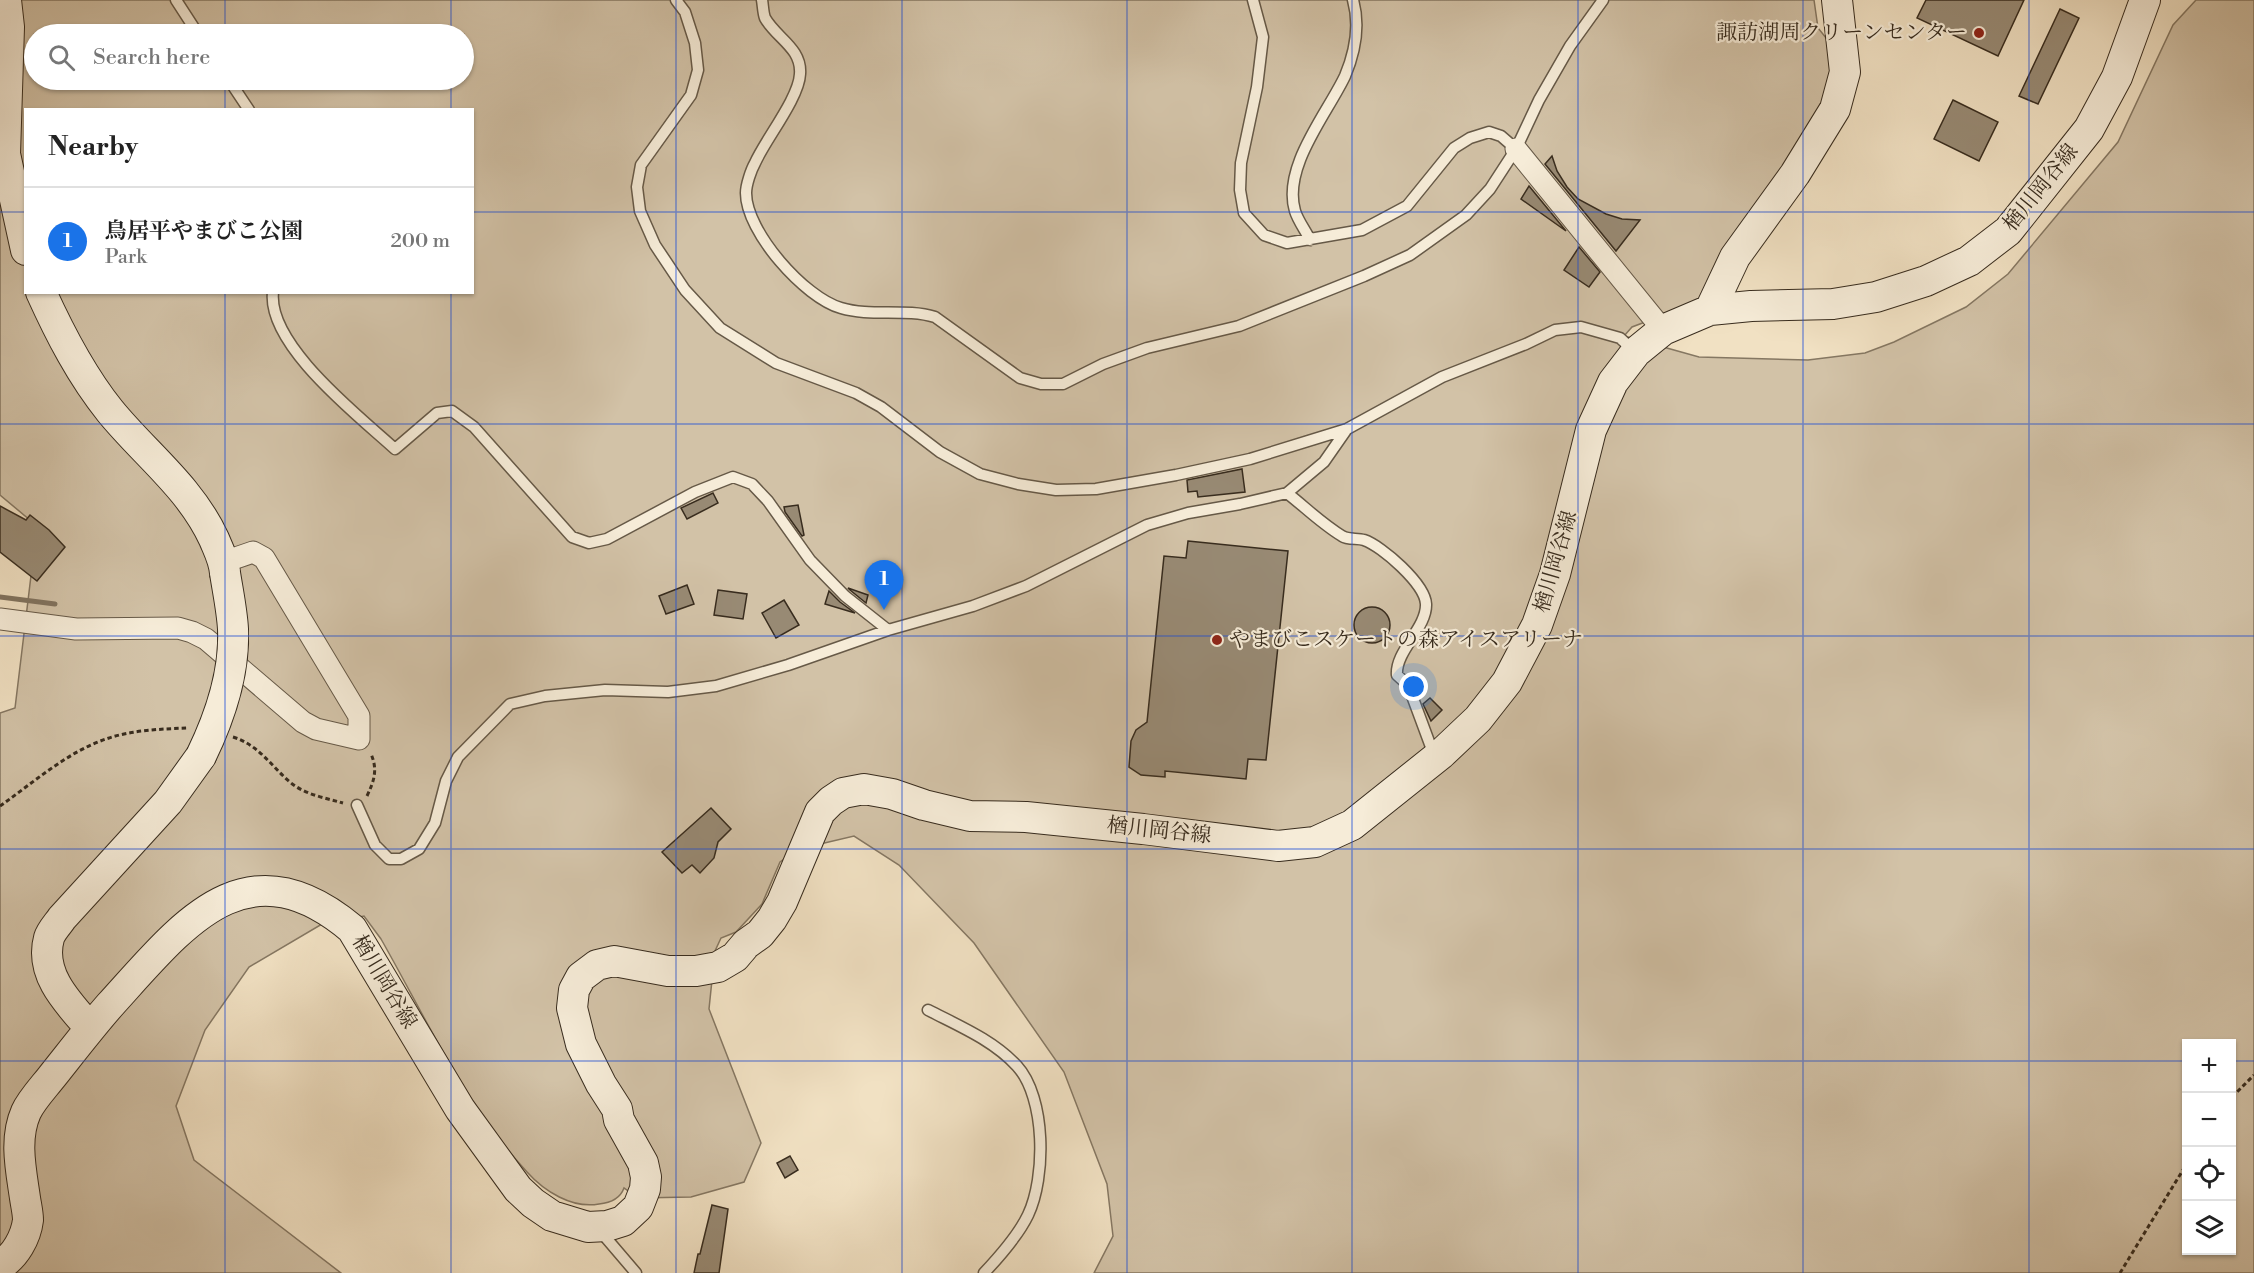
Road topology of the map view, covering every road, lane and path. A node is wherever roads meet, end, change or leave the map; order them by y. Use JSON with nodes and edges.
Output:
{"nodes":[{"id":1,"x":6,"y":0,"type":"edge"},
{"id":2,"x":176,"y":0,"type":"edge"},
{"id":3,"x":676,"y":0,"type":"edge"},
{"id":4,"x":762,"y":0,"type":"edge"},
{"id":5,"x":1253,"y":0,"type":"edge"},
{"id":6,"x":1353,"y":0,"type":"edge"},
{"id":7,"x":1603,"y":0,"type":"edge"},
{"id":8,"x":1837,"y":0,"type":"edge"},
{"id":9,"x":2145,"y":0,"type":"edge"},
{"id":10,"x":192,"y":24,"type":"edge"},
{"id":11,"x":236,"y":90,"type":"edge"},
{"id":12,"x":248,"y":108,"type":"edge"},
{"id":13,"x":1516,"y":149,"type":"junction"},
{"id":14,"x":1310,"y":240,"type":"junction"},
{"id":15,"x":24,"y":241,"type":"edge"},
{"id":16,"x":42,"y":294,"type":"edge"},
{"id":17,"x":273,"y":294,"type":"edge"},
{"id":18,"x":1710,"y":310,"type":"junction"},
{"id":19,"x":1663,"y":330,"type":"junction"},
{"id":20,"x":1636,"y":352,"type":"junction"},
{"id":21,"x":1347,"y":429,"type":"junction"},
{"id":22,"x":1287,"y":493,"type":"junction"},
{"id":23,"x":225,"y":568,"type":"junction"},
{"id":24,"x":0,"y":619,"type":"edge"},
{"id":25,"x":888,"y":630,"type":"junction"},
{"id":26,"x":1431,"y":747,"type":"dead end"},
{"id":27,"x":357,"y":805,"type":"dead end"},
{"id":28,"x":928,"y":1010,"type":"dead end"},
{"id":29,"x":90,"y":1028,"type":"junction"},
{"id":30,"x":2254,"y":1075,"type":"edge"},
{"id":31,"x":2236,"y":1093,"type":"edge"},
{"id":32,"x":2182,"y":1174,"type":"edge"},
{"id":33,"x":598,"y":1227,"type":"junction"},
{"id":34,"x":0,"y":1265,"type":"edge"},
{"id":35,"x":636,"y":1273,"type":"edge"},
{"id":36,"x":984,"y":1273,"type":"edge"},
{"id":37,"x":2120,"y":1273,"type":"edge"}],
"edges":[{"from":1,"to":15,"type":"main road"},
{"from":2,"to":10,"type":"lane"},
{"from":3,"to":21,"type":"lane"},
{"from":4,"to":13,"type":"lane"},
{"from":5,"to":14,"type":"lane"},
{"from":6,"to":14,"type":"lane"},
{"from":7,"to":13,"type":"lane"},
{"from":8,"to":18,"type":"main road"},
{"from":9,"to":18,"type":"main road","name":"楢川岡谷線"},
{"from":11,"to":12,"type":"lane"},
{"from":13,"to":14,"type":"lane"},
{"from":13,"to":19,"type":"street"},
{"from":16,"to":23,"type":"main road"},
{"from":17,"to":25,"type":"lane"},
{"from":18,"to":19,"type":"main road","name":"楢川岡谷線"},
{"from":19,"to":20,"type":"main road","name":"楢川岡谷線"},
{"from":20,"to":21,"type":"lane"},
{"from":20,"to":33,"type":"main road","name":"楢川岡谷線"},
{"from":21,"to":22,"type":"lane"},
{"from":22,"to":25,"type":"lane"},
{"from":22,"to":26,"type":"lane"},
{"from":23,"to":24,"type":"street"},
{"from":23,"to":29,"type":"main road","bridge":true},
{"from":25,"to":27,"type":"lane"},
{"from":28,"to":36,"type":"lane"},
{"from":29,"to":33,"type":"main road","name":"楢川岡谷線"},
{"from":29,"to":34,"type":"main road","name":"楢川岡谷線"},
{"from":30,"to":31,"type":"path"},
{"from":32,"to":37,"type":"path"},
{"from":33,"to":35,"type":"lane"}]}
